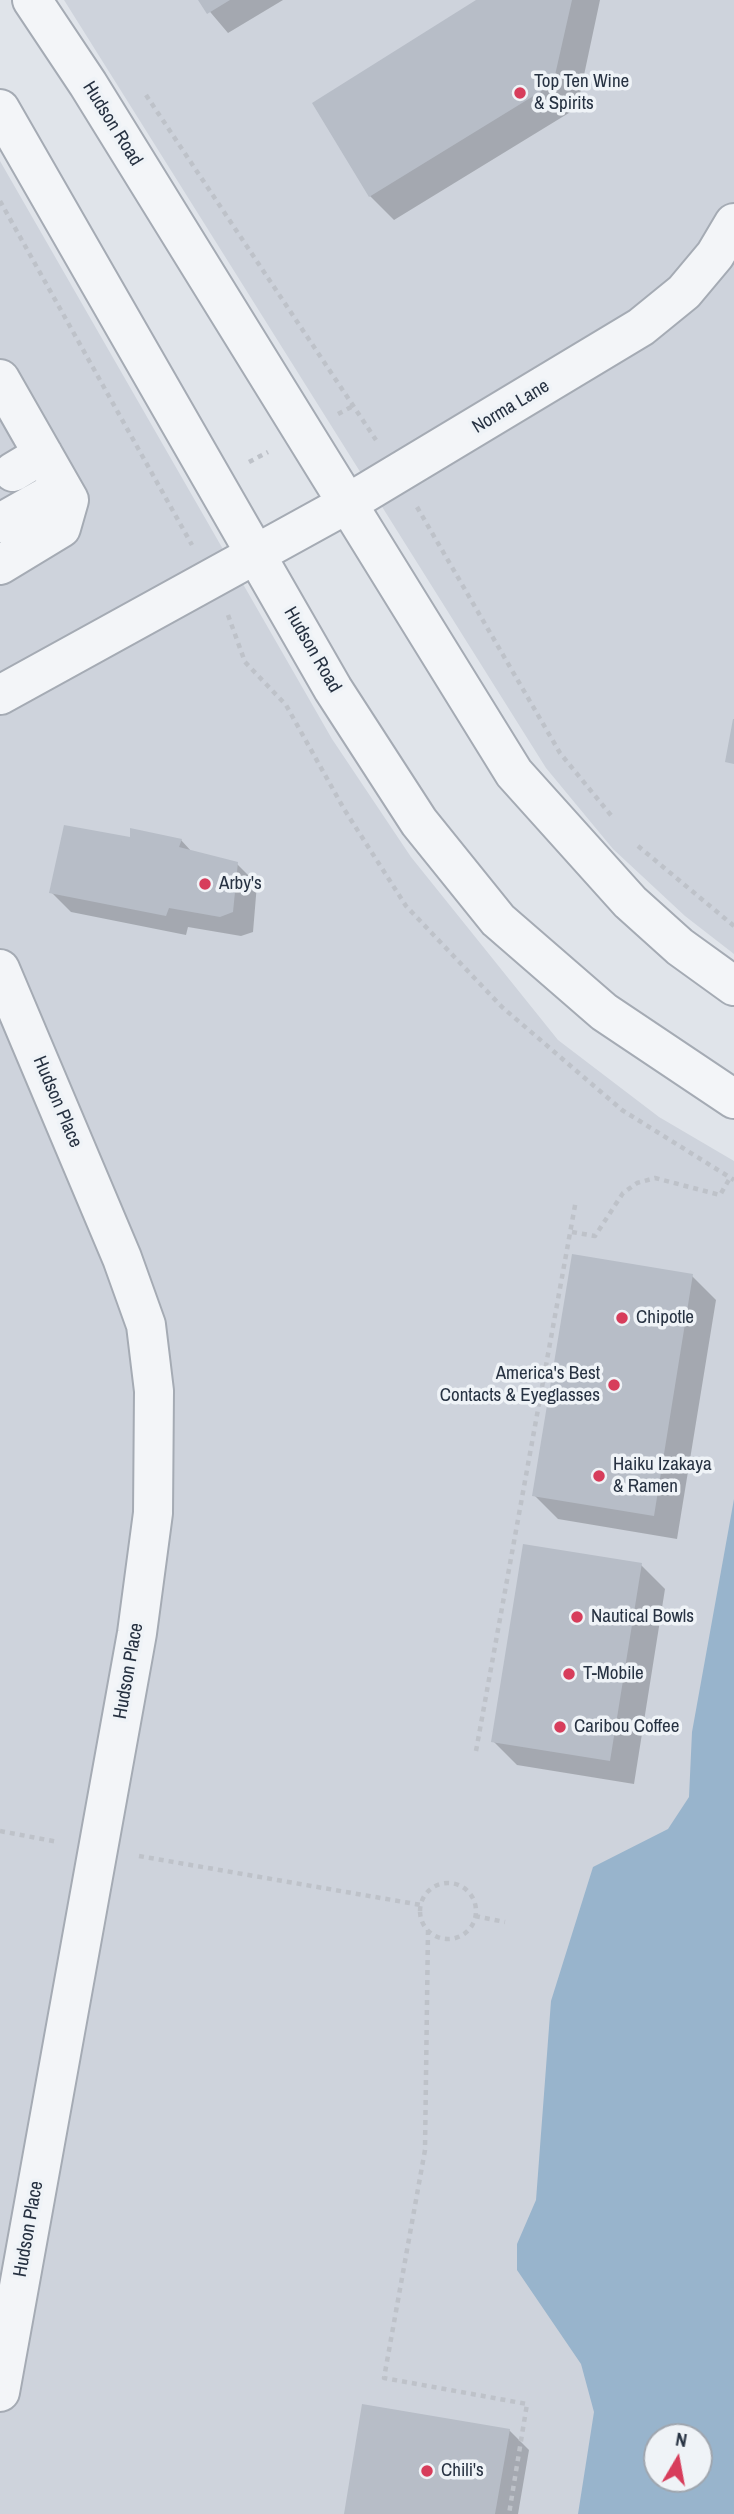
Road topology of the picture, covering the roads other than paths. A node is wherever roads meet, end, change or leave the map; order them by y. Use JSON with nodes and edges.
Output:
{"nodes":[{"id":1,"x":32,"y":0,"type":"edge"},
{"id":2,"x":0,"y":109,"type":"edge"},
{"id":3,"x":734,"y":223,"type":"edge"},
{"id":4,"x":2,"y":386,"type":"edge"},
{"id":5,"x":62,"y":488,"type":"junction"},
{"id":6,"x":345,"y":505,"type":"junction"},
{"id":7,"x":0,"y":523,"type":"edge"},
{"id":8,"x":256,"y":554,"type":"junction"},
{"id":9,"x":0,"y":565,"type":"edge"},
{"id":10,"x":0,"y":695,"type":"edge"},
{"id":11,"x":0,"y":969,"type":"edge"},
{"id":12,"x":734,"y":986,"type":"edge"},
{"id":13,"x":734,"y":1099,"type":"edge"},
{"id":14,"x":0,"y":2392,"type":"edge"}],
"edges":[{"from":1,"to":6,"type":"street","name":"Hudson Road"},
{"from":2,"to":8,"type":"street","name":"Hudson Road"},
{"from":3,"to":6,"type":"street","name":"Norma Lane"},
{"from":4,"to":5,"type":"street"},
{"from":5,"to":7,"type":"street"},
{"from":5,"to":9,"type":"street"},
{"from":6,"to":8,"type":"street","name":"Norma Lane"},
{"from":6,"to":12,"type":"street","name":"Hudson Road"},
{"from":8,"to":10,"type":"street"},
{"from":8,"to":13,"type":"street","name":"Hudson Road"},
{"from":11,"to":14,"type":"street","name":"Hudson Place"}]}
